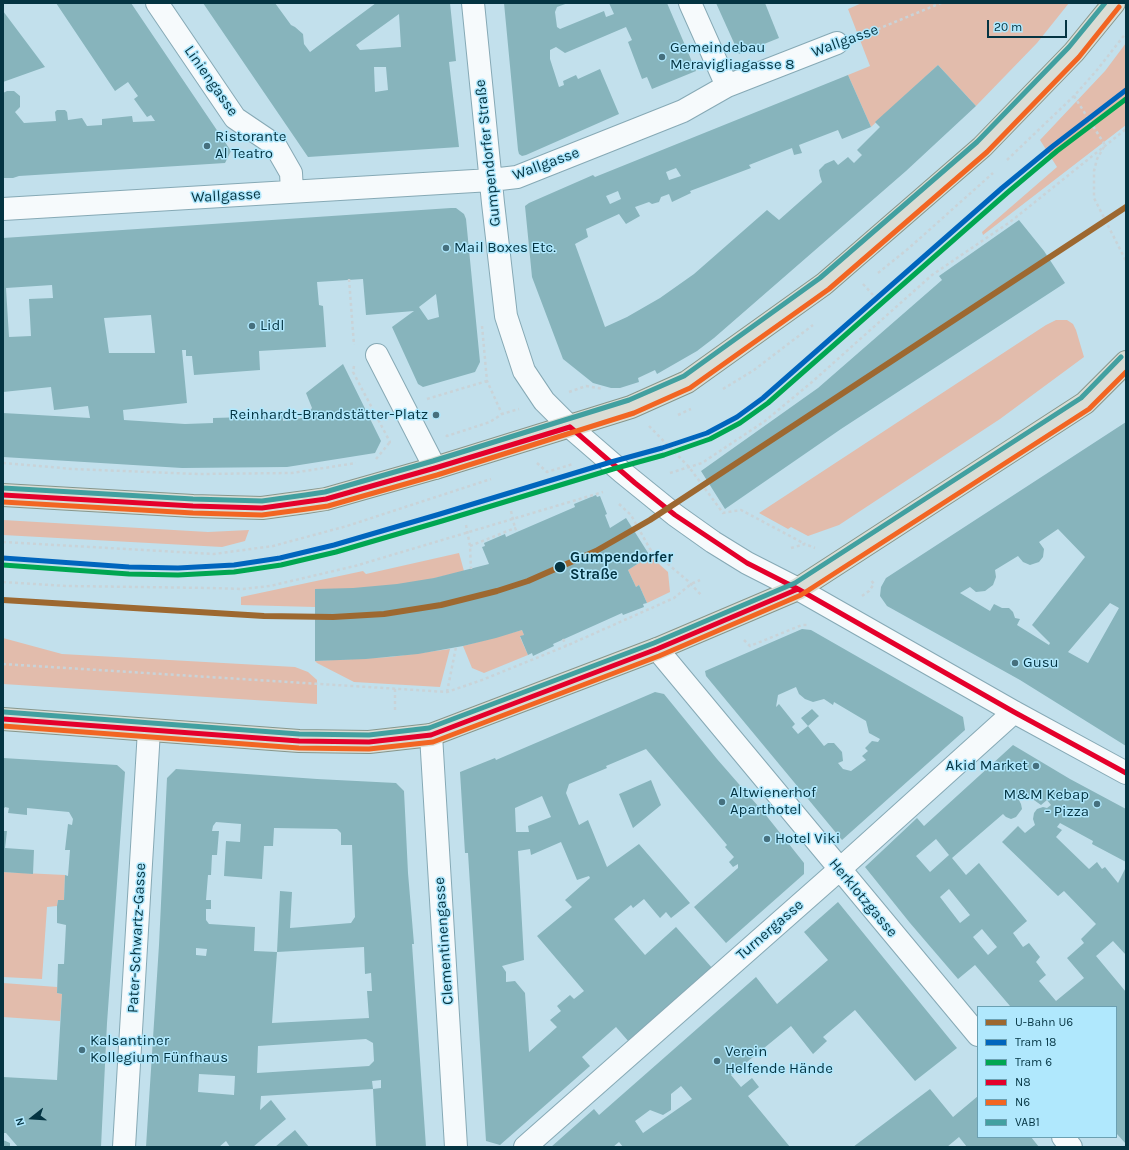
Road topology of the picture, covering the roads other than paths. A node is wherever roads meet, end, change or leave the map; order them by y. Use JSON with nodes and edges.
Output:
{"nodes":[{"id":1,"x":157,"y":3,"type":"edge"},
{"id":2,"x":473,"y":3,"type":"edge"},
{"id":3,"x":690,"y":3,"type":"edge"},
{"id":4,"x":1114,"y":3,"type":"edge"},
{"id":5,"x":837,"y":43,"type":"road end"},
{"id":6,"x":727,"y":86,"type":"junction"},
{"id":7,"x":491,"y":180,"type":"junction"},
{"id":8,"x":292,"y":192,"type":"junction"},
{"id":9,"x":3,"y":209,"type":"edge"},
{"id":10,"x":377,"y":355,"type":"dead end"},
{"id":11,"x":1126,"y":362,"type":"edge"},
{"id":12,"x":570,"y":427,"type":"junction"},
{"id":13,"x":436,"y":468,"type":"junction"},
{"id":14,"x":3,"y":495,"type":"edge"},
{"id":15,"x":798,"y":589,"type":"junction"},
{"id":16,"x":658,"y":649,"type":"junction"},
{"id":17,"x":1014,"y":712,"type":"junction"},
{"id":18,"x":3,"y":719,"type":"edge"},
{"id":19,"x":149,"y":730,"type":"junction"},
{"id":20,"x":431,"y":735,"type":"junction"},
{"id":21,"x":1126,"y":773,"type":"edge"},
{"id":22,"x":840,"y":869,"type":"junction"},
{"id":23,"x":977,"y":1034,"type":"edge"},
{"id":24,"x":1064,"y":1138,"type":"edge"},
{"id":25,"x":124,"y":1147,"type":"edge"},
{"id":26,"x":456,"y":1147,"type":"edge"},
{"id":27,"x":525,"y":1147,"type":"edge"},
{"id":28,"x":1071,"y":1147,"type":"edge"}],
"edges":[{"from":1,"to":8,"type":"street","name":"Liniengasse"},
{"from":2,"to":7,"type":"street","name":"Gumpendorfer Straße"},
{"from":3,"to":6,"type":"street"},
{"from":4,"to":12,"type":"main road"},
{"from":5,"to":6,"type":"street","name":"Wallgasse"},
{"from":6,"to":7,"type":"street","name":"Wallgasse"},
{"from":7,"to":8,"type":"street","name":"Wallgasse"},
{"from":7,"to":12,"type":"street","name":"Gumpendorfer Straße"},
{"from":8,"to":9,"type":"street","name":"Wallgasse"},
{"from":10,"to":13,"type":"street"},
{"from":11,"to":15,"type":"main road"},
{"from":12,"to":13,"type":"main road"},
{"from":12,"to":15,"type":"street","name":"Gumpendorfer Straße"},
{"from":13,"to":14,"type":"main road"},
{"from":15,"to":16,"type":"main road"},
{"from":15,"to":17,"type":"street","name":"Gumpendorfer Straße"},
{"from":16,"to":20,"type":"main road"},
{"from":16,"to":22,"type":"street","name":"Herklotzgasse"},
{"from":17,"to":21,"type":"street","name":"Gumpendorfer Straße"},
{"from":17,"to":22,"type":"street","name":"Turnergasse"},
{"from":18,"to":19,"type":"main road"},
{"from":19,"to":20,"type":"main road"},
{"from":19,"to":25,"type":"street","name":"Pater-Schwartz-Gasse"},
{"from":20,"to":26,"type":"street","name":"Clementinengasse"},
{"from":22,"to":23,"type":"street","name":"Herklotzgasse"},
{"from":22,"to":27,"type":"street","name":"Turnergasse"},
{"from":24,"to":28,"type":"street"}]}
